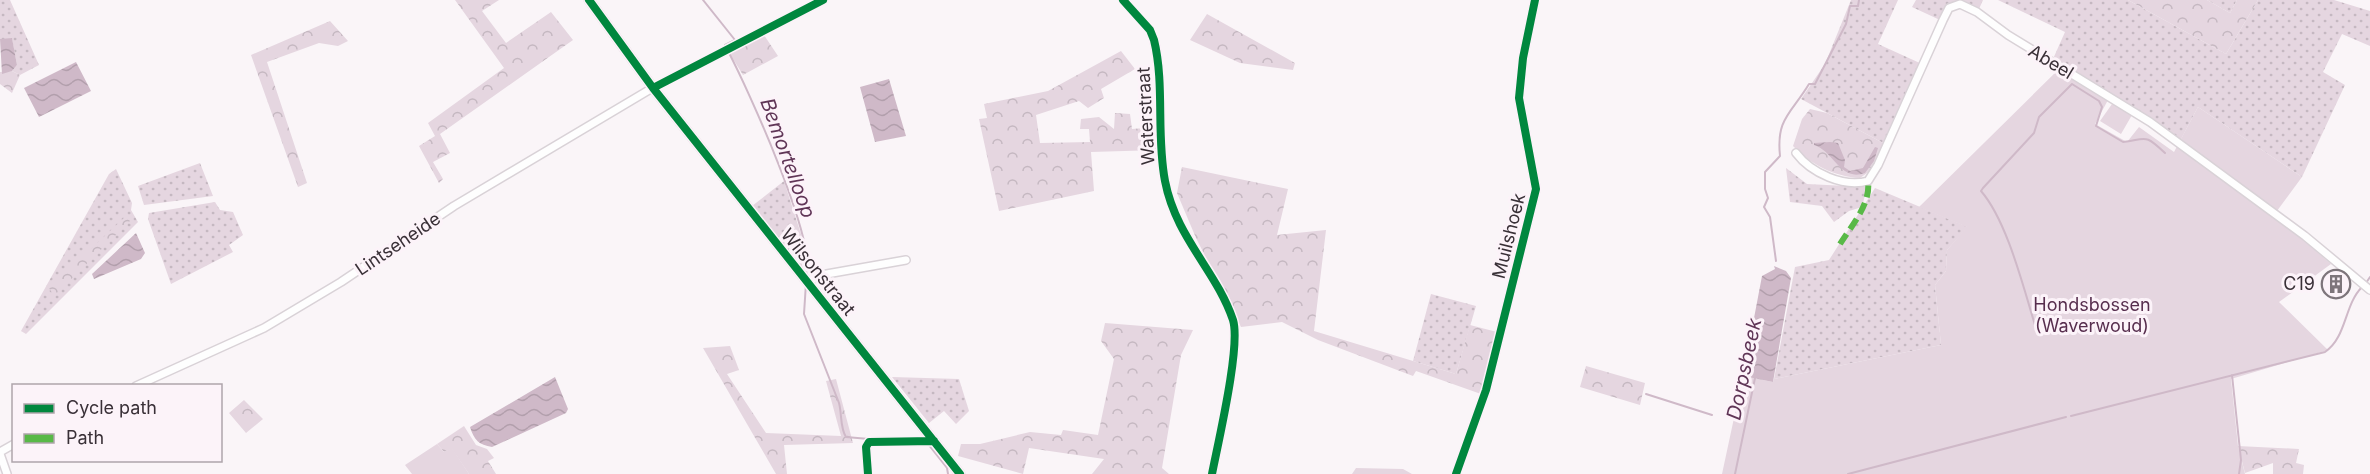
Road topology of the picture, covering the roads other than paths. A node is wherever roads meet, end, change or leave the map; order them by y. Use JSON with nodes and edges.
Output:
{"nodes":[{"id":1,"x":589,"y":0,"type":"edge"},
{"id":2,"x":823,"y":0,"type":"edge"},
{"id":3,"x":1123,"y":0,"type":"edge"},
{"id":4,"x":1535,"y":0,"type":"edge"},
{"id":5,"x":653,"y":88,"type":"junction"},
{"id":6,"x":1796,"y":153,"type":"dead end"},
{"id":7,"x":906,"y":260,"type":"dead end"},
{"id":8,"x":807,"y":282,"type":"junction"},
{"id":9,"x":2370,"y":290,"type":"edge"},
{"id":10,"x":141,"y":384,"type":"edge"},
{"id":11,"x":934,"y":441,"type":"junction"},
{"id":12,"x":0,"y":453,"type":"edge"},
{"id":13,"x":7,"y":474,"type":"edge"},
{"id":14,"x":868,"y":474,"type":"edge"},
{"id":15,"x":960,"y":474,"type":"edge"},
{"id":16,"x":1212,"y":474,"type":"edge"},
{"id":17,"x":1456,"y":474,"type":"edge"}],
"edges":[{"from":1,"to":5,"type":"street","name":"Wilsonstraat"},
{"from":2,"to":5,"type":"street"},
{"from":3,"to":16,"type":"street","name":"Waterstraat"},
{"from":4,"to":17,"type":"street","name":"Muilshoek"},
{"from":5,"to":8,"type":"street","name":"Wilsonstraat"},
{"from":5,"to":10,"type":"street","name":"Lintseheide"},
{"from":6,"to":9,"type":"street","name":"Abeel"},
{"from":7,"to":8,"type":"street","name":"Wilsonstraat"},
{"from":8,"to":11,"type":"street","name":"Wilsonstraat"},
{"from":11,"to":14,"type":"street"},
{"from":11,"to":15,"type":"street","name":"Wilsonstraat"},
{"from":12,"to":13,"type":"street"}]}
